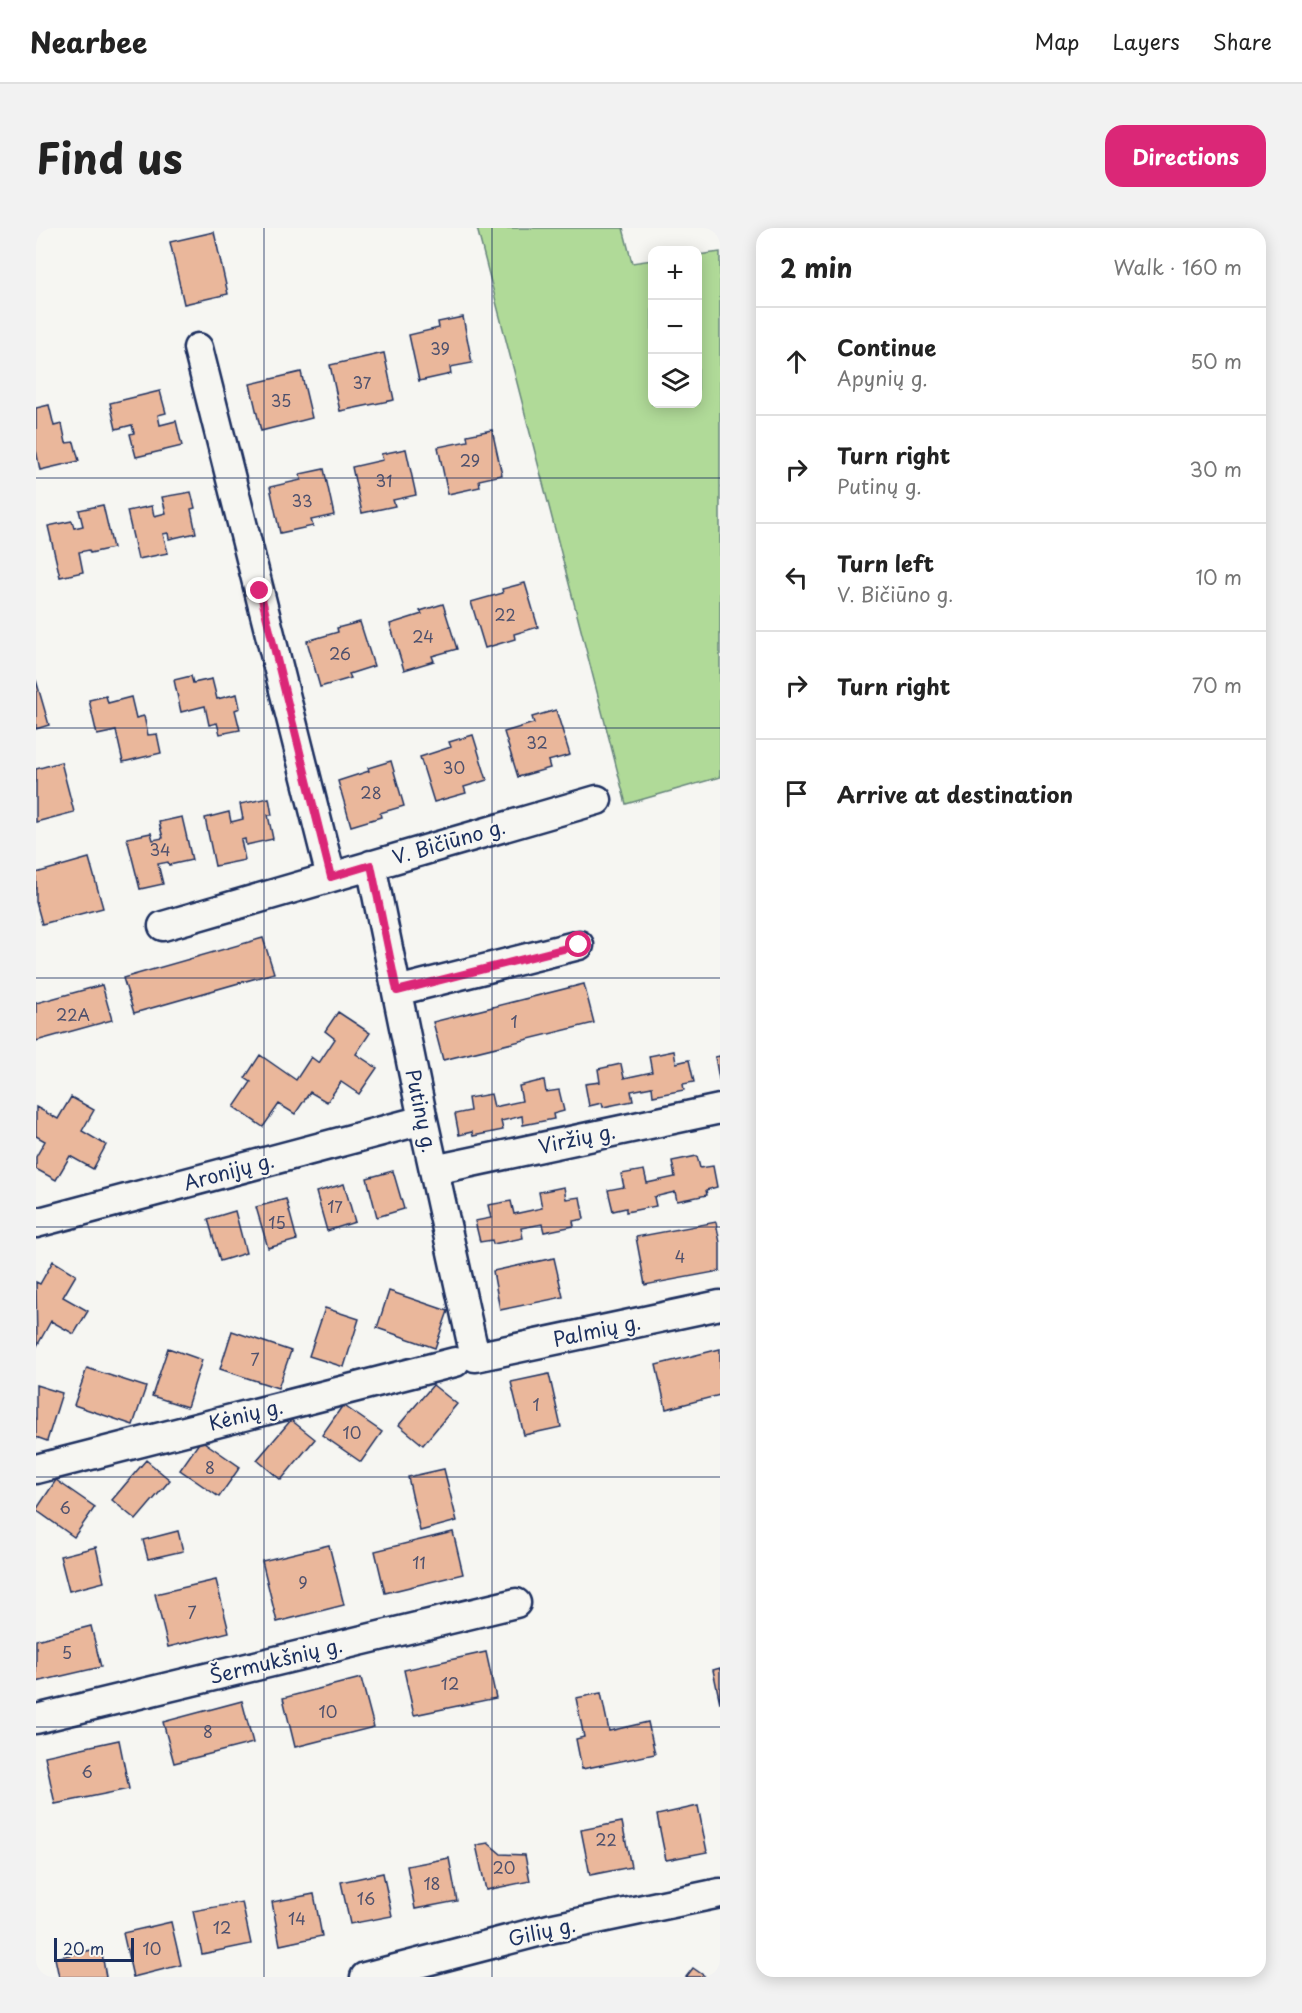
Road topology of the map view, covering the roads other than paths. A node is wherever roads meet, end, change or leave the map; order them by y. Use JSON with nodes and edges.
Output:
{"nodes":[{"id":1,"x":198,"y":348,"type":"dead end"},
{"id":2,"x":597,"y":800,"type":"dead end"},
{"id":3,"x":371,"y":865,"type":"junction"},
{"id":4,"x":331,"y":877,"type":"junction"},
{"id":5,"x":163,"y":926,"type":"dead end"},
{"id":6,"x":579,"y":945,"type":"dead end"},
{"id":7,"x":397,"y":991,"type":"junction"},
{"id":8,"x":720,"y":1109,"type":"edge"},
{"id":9,"x":423,"y":1120,"type":"junction"},
{"id":10,"x":434,"y":1170,"type":"junction"},
{"id":11,"x":36,"y":1223,"type":"edge"},
{"id":12,"x":720,"y":1305,"type":"edge"},
{"id":13,"x":465,"y":1359,"type":"junction"},
{"id":14,"x":36,"y":1469,"type":"edge"},
{"id":15,"x":516,"y":1603,"type":"dead end"},
{"id":16,"x":36,"y":1719,"type":"edge"},
{"id":17,"x":720,"y":1893,"type":"edge"},
{"id":18,"x":365,"y":1977,"type":"edge"}],
"edges":[{"from":1,"to":4,"type":"street"},
{"from":2,"to":3,"type":"street","name":"V. Bičiūno g."},
{"from":3,"to":4,"type":"street","name":"V. Bičiūno g."},
{"from":3,"to":7,"type":"street","name":"Putinų g."},
{"from":4,"to":5,"type":"street","name":"V. Bičiūno g."},
{"from":6,"to":7,"type":"street"},
{"from":7,"to":9,"type":"street","name":"Putinų g."},
{"from":8,"to":10,"type":"street","name":"Viržių g."},
{"from":9,"to":10,"type":"street","name":"Putinų g."},
{"from":9,"to":11,"type":"street","name":"Aronijų g."},
{"from":10,"to":13,"type":"street","name":"Putinų g."},
{"from":12,"to":13,"type":"street","name":"Palmių g."},
{"from":13,"to":14,"type":"street","name":"Kėnių g."},
{"from":15,"to":16,"type":"street","name":"Šermukšnių g."},
{"from":17,"to":18,"type":"street","name":"Gilių g."}]}
